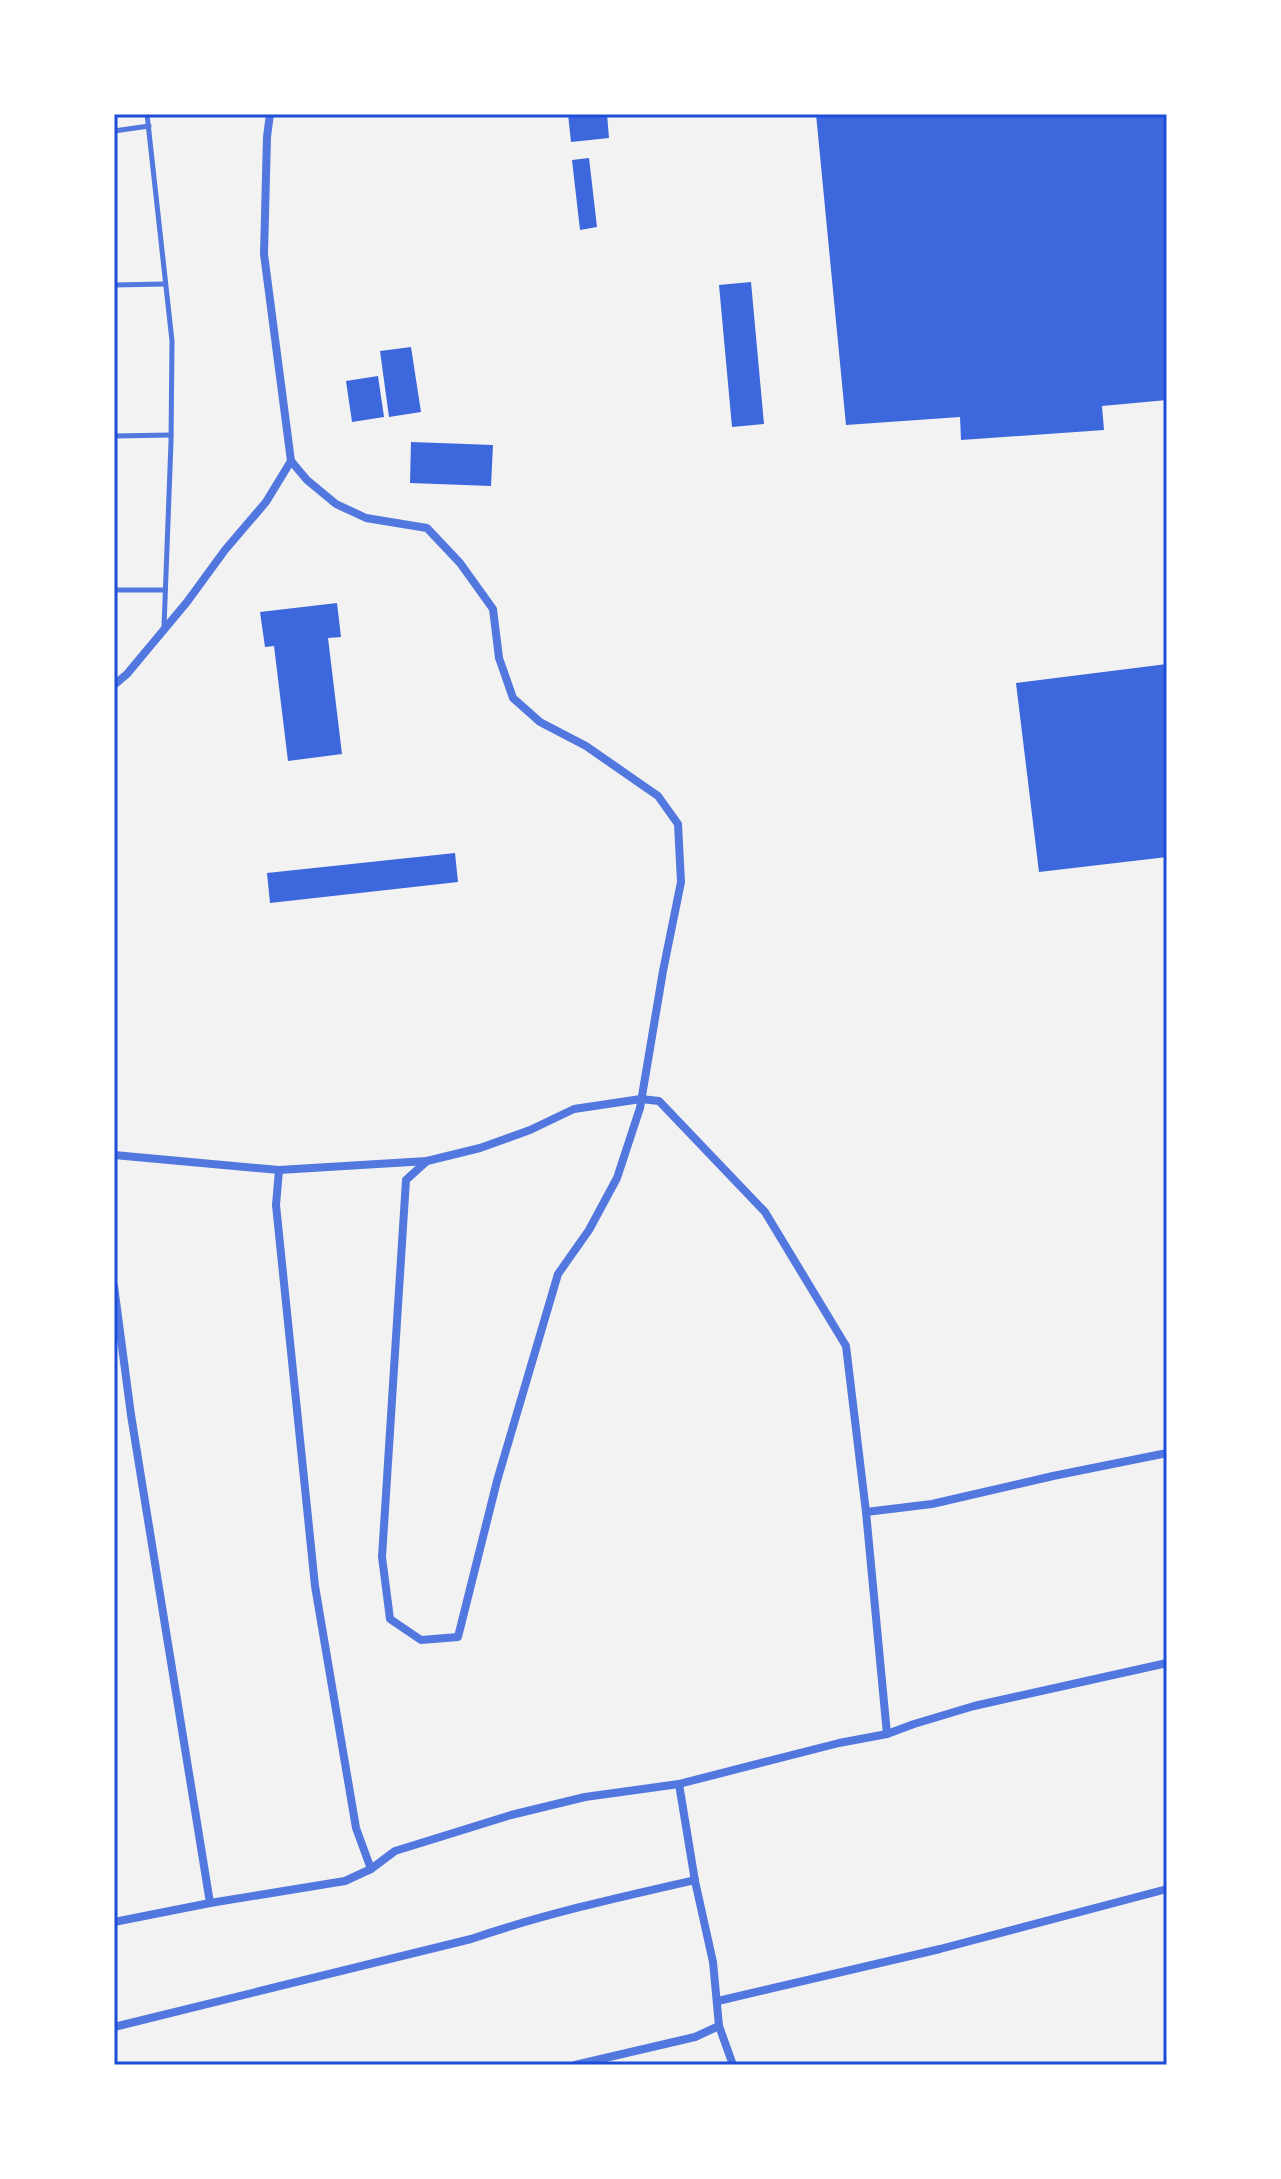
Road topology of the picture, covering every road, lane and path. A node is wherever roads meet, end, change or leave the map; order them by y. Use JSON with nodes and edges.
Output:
{"nodes":[{"id":1,"x":147,"y":114,"type":"edge"},
{"id":2,"x":270,"y":114,"type":"edge"},
{"id":3,"x":149,"y":126,"type":"junction"},
{"id":4,"x":114,"y":131,"type":"edge"},
{"id":5,"x":165,"y":284,"type":"junction"},
{"id":6,"x":114,"y":285,"type":"edge"},
{"id":7,"x":171,"y":435,"type":"junction"},
{"id":8,"x":114,"y":436,"type":"edge"},
{"id":9,"x":291,"y":461,"type":"junction"},
{"id":10,"x":114,"y":590,"type":"edge"},
{"id":11,"x":165,"y":590,"type":"junction"},
{"id":12,"x":163,"y":632,"type":"junction"},
{"id":13,"x":114,"y":685,"type":"edge"},
{"id":14,"x":641,"y":1099,"type":"junction"},
{"id":15,"x":114,"y":1155,"type":"edge"},
{"id":16,"x":427,"y":1161,"type":"junction"},
{"id":17,"x":279,"y":1170,"type":"junction"},
{"id":18,"x":114,"y":1286,"type":"edge"},
{"id":19,"x":1167,"y":1453,"type":"edge"},
{"id":20,"x":866,"y":1512,"type":"junction"},
{"id":21,"x":1167,"y":1663,"type":"edge"},
{"id":22,"x":887,"y":1734,"type":"junction"},
{"id":23,"x":679,"y":1784,"type":"junction"},
{"id":24,"x":371,"y":1869,"type":"junction"},
{"id":25,"x":695,"y":1880,"type":"junction"},
{"id":26,"x":1167,"y":1889,"type":"edge"},
{"id":27,"x":210,"y":1903,"type":"junction"},
{"id":28,"x":114,"y":1922,"type":"edge"},
{"id":29,"x":718,"y":2001,"type":"junction"},
{"id":30,"x":719,"y":2026,"type":"junction"},
{"id":31,"x":114,"y":2027,"type":"edge"},
{"id":32,"x":575,"y":2065,"type":"edge"},
{"id":33,"x":733,"y":2065,"type":"edge"}],
"edges":[{"from":1,"to":3,"type":"lane"},
{"from":2,"to":9,"type":"street"},
{"from":3,"to":4,"type":"lane"},
{"from":3,"to":5,"type":"lane"},
{"from":5,"to":6,"type":"lane"},
{"from":5,"to":7,"type":"lane"},
{"from":7,"to":8,"type":"lane"},
{"from":7,"to":11,"type":"lane"},
{"from":9,"to":12,"type":"street"},
{"from":9,"to":14,"type":"street"},
{"from":10,"to":11,"type":"lane"},
{"from":11,"to":12,"type":"lane"},
{"from":12,"to":13,"type":"street"},
{"from":14,"to":16,"type":"street"},
{"from":14,"to":16,"type":"street"},
{"from":14,"to":20,"type":"street"},
{"from":15,"to":17,"type":"street"},
{"from":16,"to":17,"type":"street"},
{"from":17,"to":24,"type":"street"},
{"from":18,"to":27,"type":"street"},
{"from":19,"to":20,"type":"street"},
{"from":20,"to":22,"type":"street"},
{"from":21,"to":22,"type":"street"},
{"from":22,"to":23,"type":"street"},
{"from":23,"to":24,"type":"street"},
{"from":23,"to":25,"type":"street"},
{"from":24,"to":27,"type":"street"},
{"from":25,"to":29,"type":"street"},
{"from":25,"to":31,"type":"street"},
{"from":26,"to":29,"type":"street"},
{"from":27,"to":28,"type":"street"},
{"from":29,"to":30,"type":"street"},
{"from":30,"to":32,"type":"street"},
{"from":30,"to":33,"type":"street"}]}
